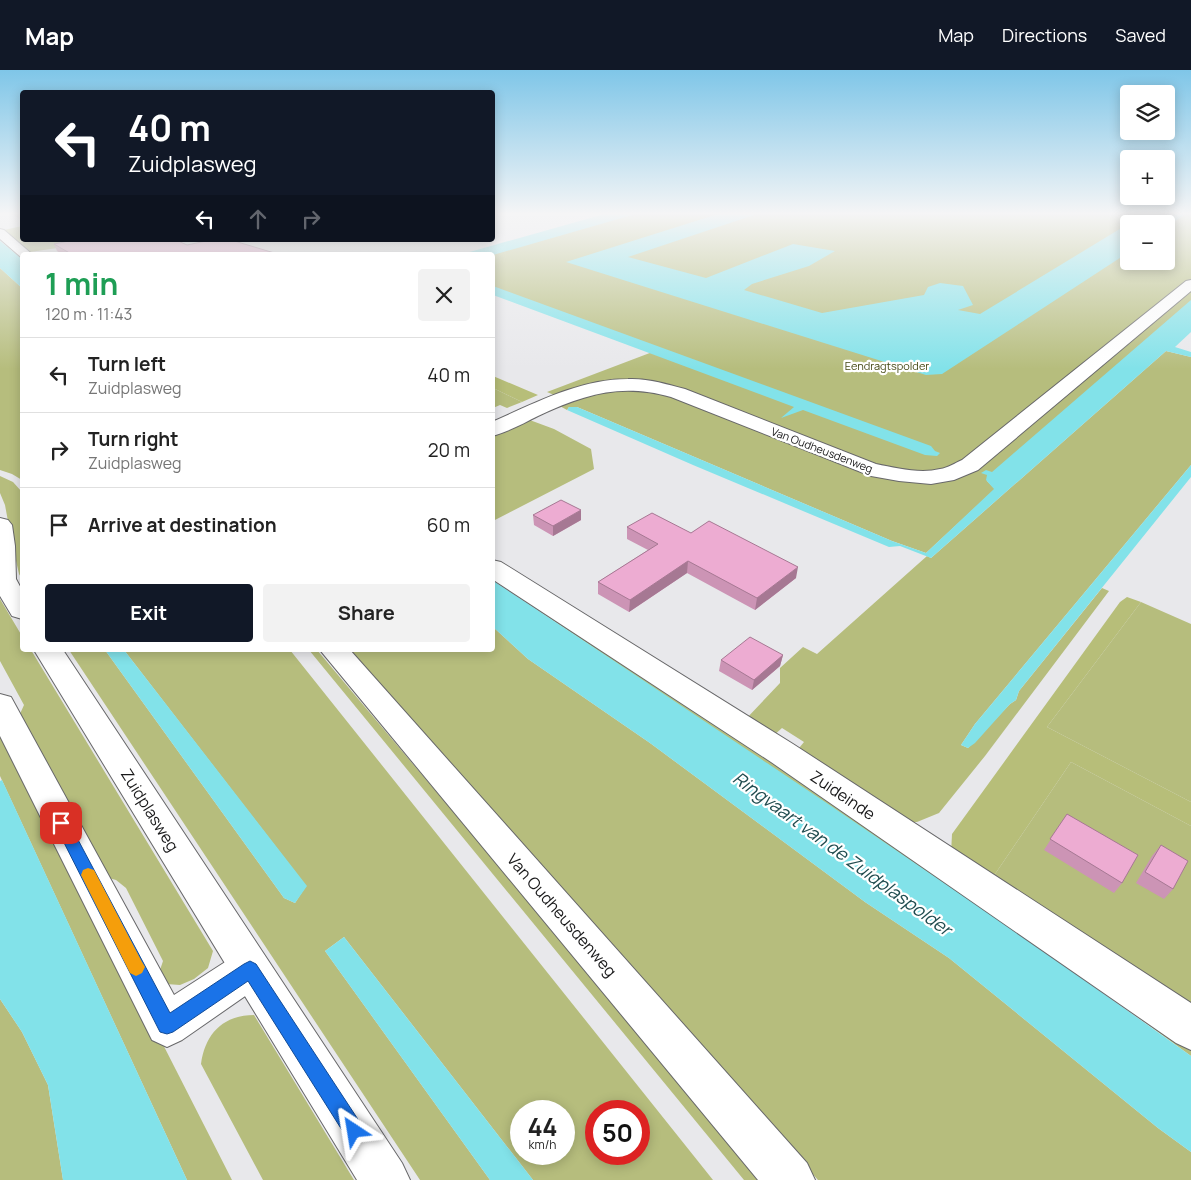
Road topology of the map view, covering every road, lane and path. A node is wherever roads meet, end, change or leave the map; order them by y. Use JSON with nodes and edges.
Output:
{"nodes":[{"id":1,"x":1191,"y":284,"type":"edge"},
{"id":2,"x":495,"y":429,"type":"edge"},
{"id":3,"x":0,"y":525,"type":"edge"},
{"id":4,"x":495,"y":569,"type":"edge"},
{"id":5,"x":1,"y":577,"type":"edge"},
{"id":6,"x":20,"y":607,"type":"edge"},
{"id":7,"x":49,"y":652,"type":"edge"},
{"id":8,"x":336,"y":652,"type":"edge"},
{"id":9,"x":0,"y":705,"type":"edge"},
{"id":10,"x":250,"y":969,"type":"junction"},
{"id":11,"x":1191,"y":1028,"type":"edge"},
{"id":12,"x":385,"y":1180,"type":"edge"},
{"id":13,"x":790,"y":1180,"type":"edge"}],
"edges":[{"from":1,"to":2,"type":"street","name":"Van Oudheusdenweg"},
{"from":3,"to":5,"type":"street"},
{"from":4,"to":11,"type":"street","name":"Zuideinde"},
{"from":5,"to":6,"type":"street"},
{"from":7,"to":10,"type":"street","name":"Zuidplasweg"},
{"from":8,"to":13,"type":"street","name":"Van Oudheusdenweg"},
{"from":9,"to":10,"type":"street"},
{"from":10,"to":12,"type":"street","name":"Zuidplasweg"}]}
